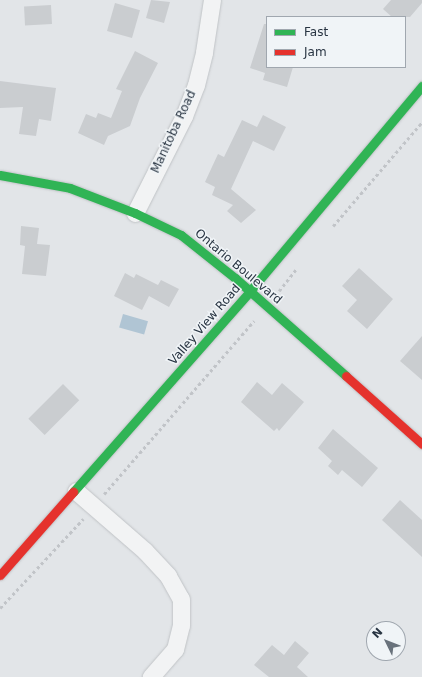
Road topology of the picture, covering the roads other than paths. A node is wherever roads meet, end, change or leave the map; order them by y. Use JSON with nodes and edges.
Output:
{"nodes":[{"id":1,"x":212,"y":0,"type":"edge"},
{"id":2,"x":422,"y":86,"type":"edge"},
{"id":3,"x":0,"y":175,"type":"edge"},
{"id":4,"x":135,"y":213,"type":"junction"},
{"id":5,"x":250,"y":291,"type":"junction"},
{"id":6,"x":422,"y":444,"type":"edge"},
{"id":7,"x":76,"y":491,"type":"junction"},
{"id":8,"x":0,"y":575,"type":"edge"},
{"id":9,"x":151,"y":677,"type":"edge"}],
"edges":[{"from":1,"to":4,"type":"street","name":"Manitoba Road"},
{"from":2,"to":5,"type":"main road","name":"Valley View Road"},
{"from":3,"to":4,"type":"main road","name":"Ontario Boulevard"},
{"from":4,"to":5,"type":"main road","name":"Ontario Boulevard"},
{"from":5,"to":6,"type":"main road","name":"Ontario Boulevard"},
{"from":5,"to":7,"type":"main road","name":"Valley View Road"},
{"from":7,"to":8,"type":"main road","name":"Valley View Road"},
{"from":7,"to":9,"type":"street"}]}
